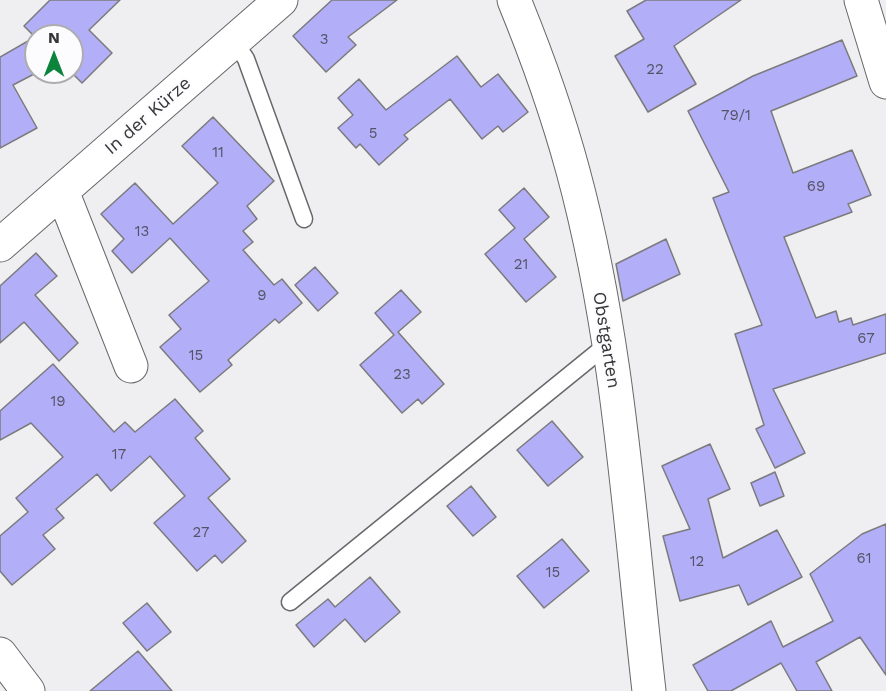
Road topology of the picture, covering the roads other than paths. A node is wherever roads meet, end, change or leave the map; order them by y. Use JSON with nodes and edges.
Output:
{"nodes":[{"id":1,"x":281,"y":0,"type":"edge"},
{"id":2,"x":514,"y":0,"type":"edge"},
{"id":3,"x":861,"y":0,"type":"edge"},
{"id":4,"x":234,"y":41,"type":"junction"},
{"id":5,"x":886,"y":82,"type":"edge"},
{"id":6,"x":62,"y":191,"type":"junction"},
{"id":7,"x":304,"y":219,"type":"dead end"},
{"id":8,"x":2,"y":239,"type":"edge"},
{"id":9,"x":609,"y":343,"type":"junction"},
{"id":10,"x":131,"y":366,"type":"dead end"},
{"id":11,"x":290,"y":602,"type":"dead end"},
{"id":12,"x":0,"y":654,"type":"edge"},
{"id":13,"x":28,"y":691,"type":"edge"},
{"id":14,"x":649,"y":691,"type":"edge"}],
"edges":[{"from":1,"to":4,"type":"street","name":"In der Kürze"},
{"from":2,"to":9,"type":"street","name":"Obstgarten"},
{"from":3,"to":5,"type":"street"},
{"from":4,"to":6,"type":"street","name":"In der Kürze"},
{"from":4,"to":7,"type":"lane"},
{"from":6,"to":8,"type":"street","name":"In der Kürze"},
{"from":6,"to":10,"type":"street"},
{"from":9,"to":11,"type":"lane"},
{"from":9,"to":14,"type":"street","name":"Obstgarten"},
{"from":12,"to":13,"type":"street"}]}
